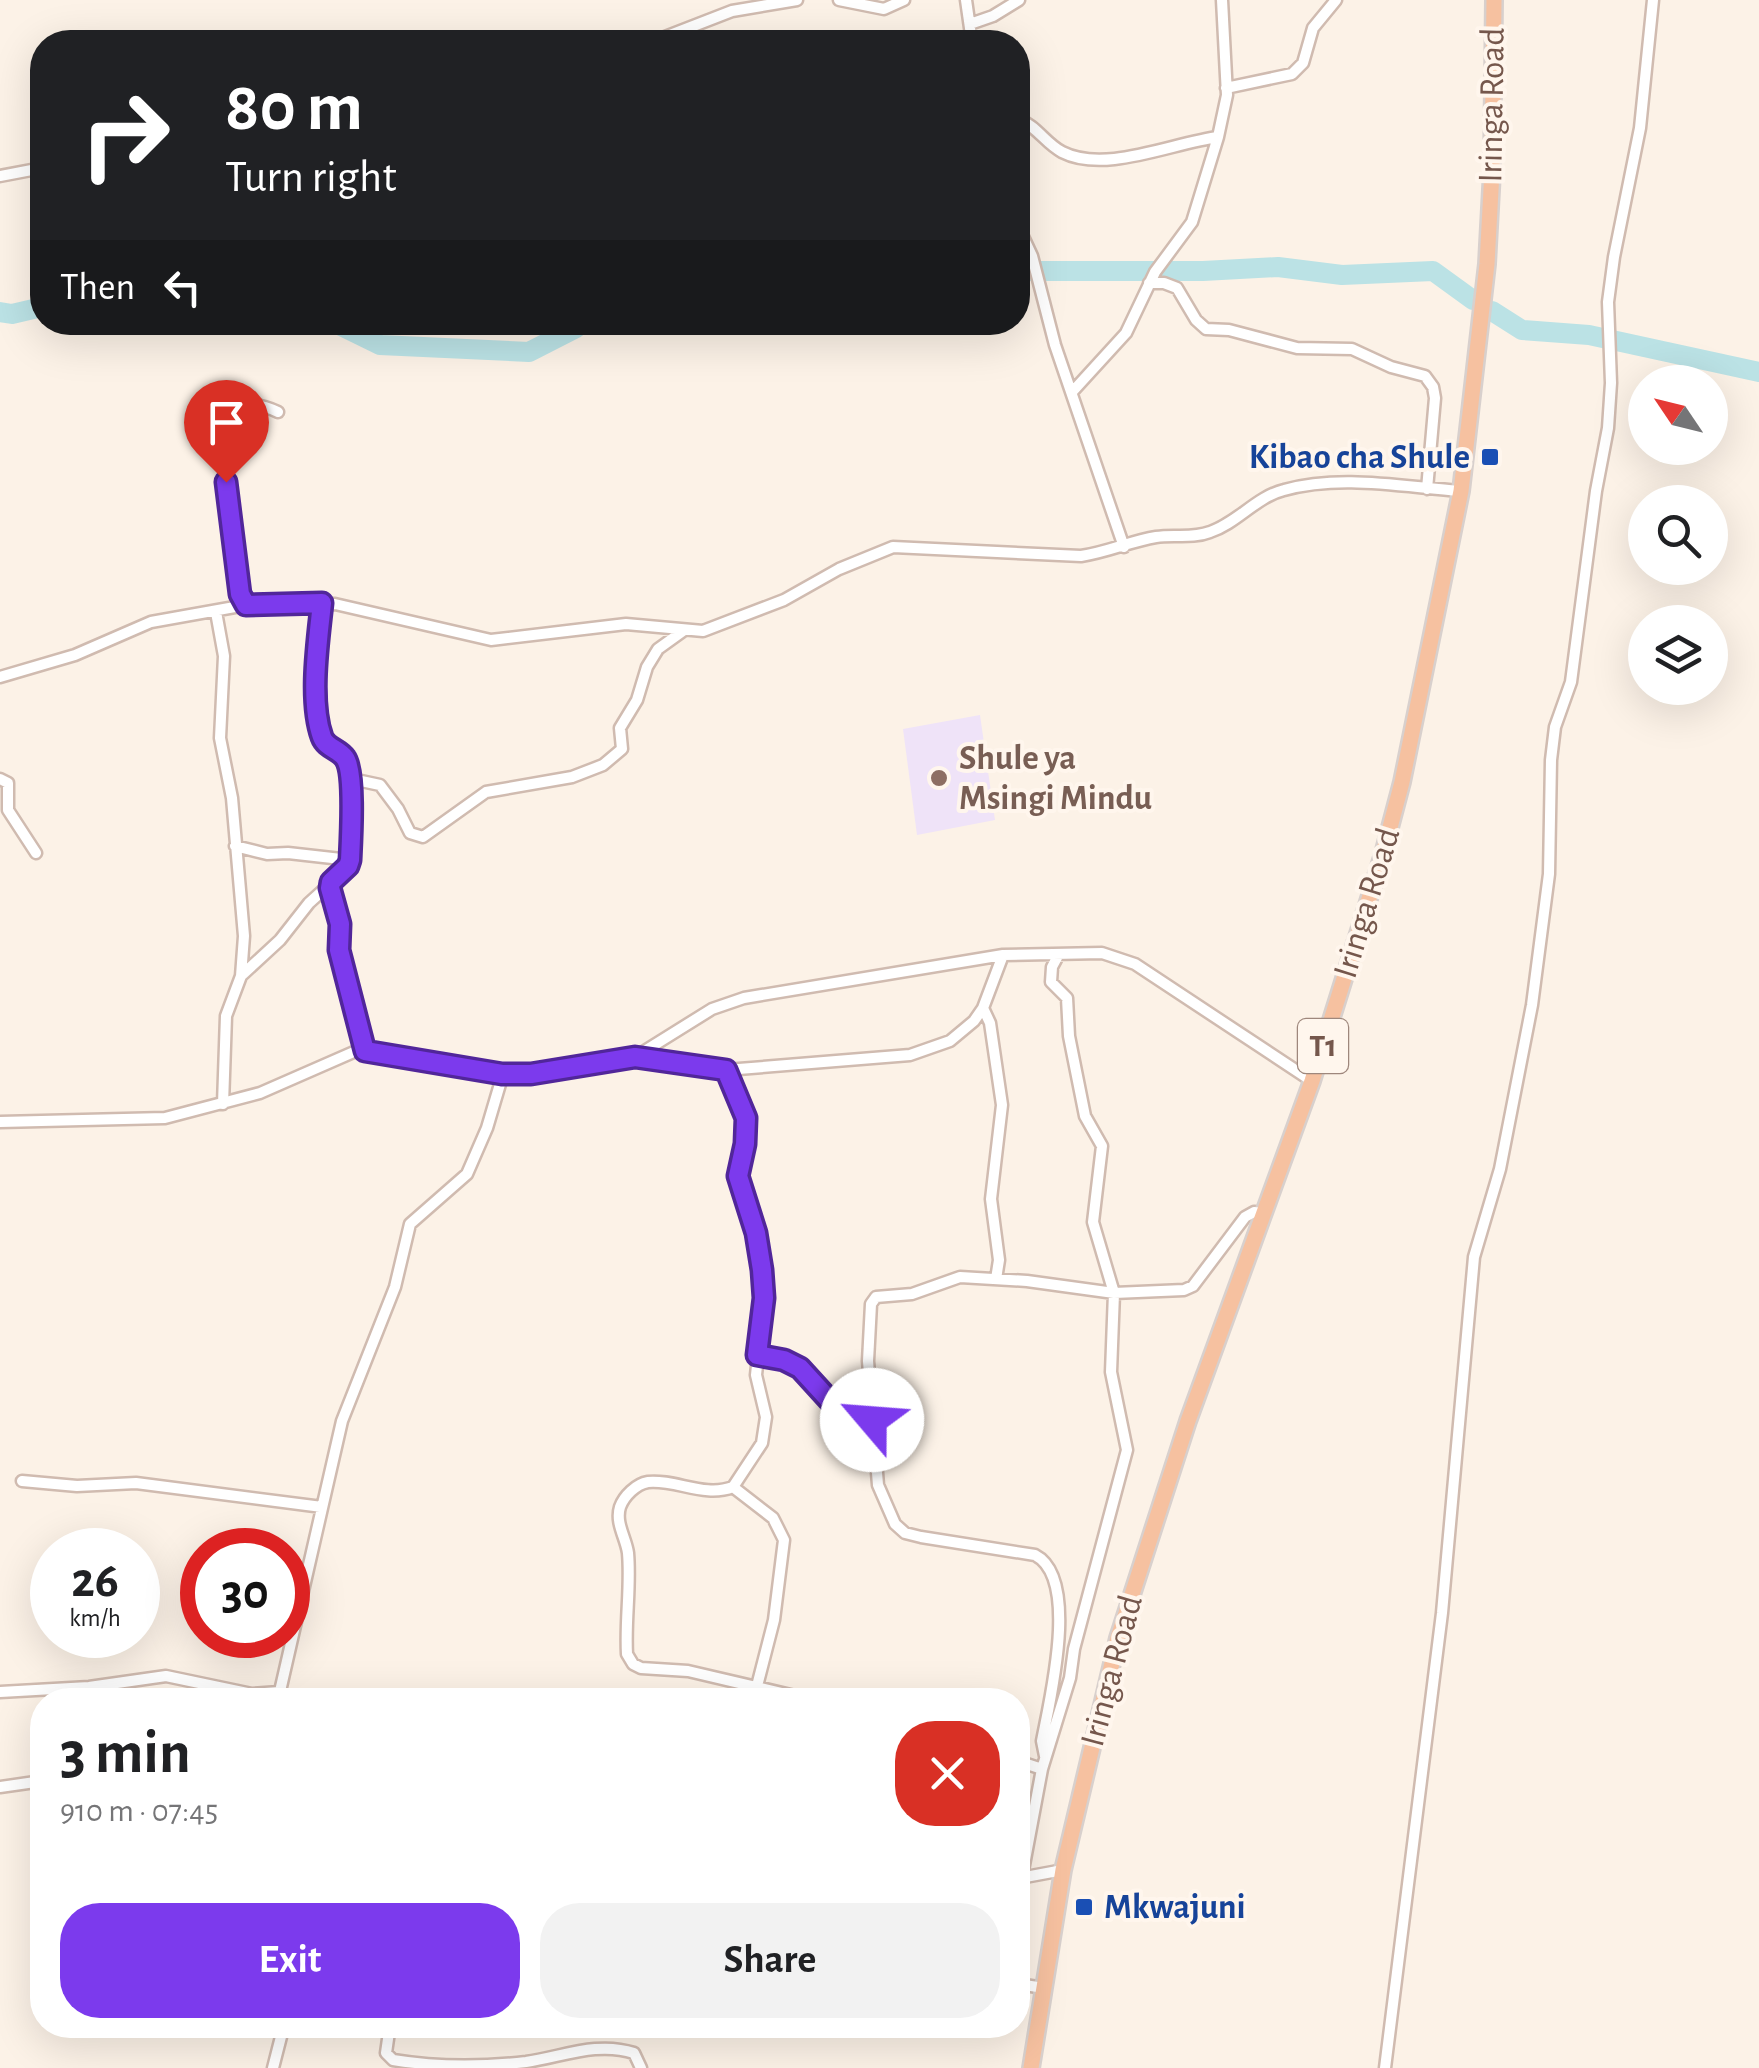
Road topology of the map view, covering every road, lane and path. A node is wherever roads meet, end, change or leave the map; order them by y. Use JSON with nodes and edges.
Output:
{"nodes":[{"id":1,"x":797,"y":0,"type":"edge"},
{"id":2,"x":839,"y":0,"type":"edge"},
{"id":3,"x":904,"y":0,"type":"edge"},
{"id":4,"x":966,"y":0,"type":"edge"},
{"id":5,"x":1020,"y":0,"type":"edge"},
{"id":6,"x":1222,"y":0,"type":"edge"},
{"id":7,"x":1336,"y":0,"type":"edge"},
{"id":8,"x":1494,"y":0,"type":"edge"},
{"id":9,"x":1653,"y":0,"type":"edge"},
{"id":10,"x":970,"y":24,"type":"junction"},
{"id":11,"x":683,"y":30,"type":"edge"},
{"id":12,"x":971,"y":30,"type":"edge"},
{"id":13,"x":1226,"y":88,"type":"junction"},
{"id":14,"x":1030,"y":125,"type":"edge"},
{"id":15,"x":1218,"y":137,"type":"junction"},
{"id":16,"x":30,"y":170,"type":"edge"},
{"id":17,"x":0,"y":176,"type":"edge"},
{"id":18,"x":1030,"y":252,"type":"edge"},
{"id":19,"x":1149,"y":283,"type":"junction"},
{"id":20,"x":1073,"y":391,"type":"junction"},
{"id":21,"x":278,"y":412,"type":"dead end"},
{"id":22,"x":1427,"y":489,"type":"junction"},
{"id":23,"x":1461,"y":492,"type":"junction"},
{"id":24,"x":1124,"y":547,"type":"junction"},
{"id":25,"x":322,"y":603,"type":"junction"},
{"id":26,"x":246,"y":605,"type":"junction"},
{"id":27,"x":216,"y":612,"type":"junction"},
{"id":28,"x":683,"y":632,"type":"junction"},
{"id":29,"x":0,"y":678,"type":"edge"},
{"id":30,"x":0,"y":779,"type":"edge"},
{"id":31,"x":352,"y":779,"type":"junction"},
{"id":32,"x":235,"y":846,"type":"junction"},
{"id":33,"x":36,"y":853,"type":"dead end"},
{"id":34,"x":350,"y":860,"type":"junction"},
{"id":35,"x":330,"y":884,"type":"junction"},
{"id":36,"x":1060,"y":954,"type":"junction"},
{"id":37,"x":1003,"y":955,"type":"junction"},
{"id":38,"x":241,"y":976,"type":"junction"},
{"id":39,"x":983,"y":1008,"type":"junction"},
{"id":40,"x":365,"y":1051,"type":"junction"},
{"id":41,"x":635,"y":1057,"type":"junction"},
{"id":42,"x":726,"y":1070,"type":"junction"},
{"id":43,"x":502,"y":1074,"type":"junction"},
{"id":44,"x":1312,"y":1081,"type":"junction"},
{"id":45,"x":223,"y":1104,"type":"junction"},
{"id":46,"x":0,"y":1122,"type":"edge"},
{"id":47,"x":1262,"y":1213,"type":"junction"},
{"id":48,"x":996,"y":1279,"type":"junction"},
{"id":49,"x":1114,"y":1293,"type":"junction"},
{"id":50,"x":757,"y":1355,"type":"junction"},
{"id":51,"x":872,"y":1420,"type":"junction"},
{"id":52,"x":22,"y":1480,"type":"dead end"},
{"id":53,"x":732,"y":1487,"type":"junction"},
{"id":54,"x":322,"y":1507,"type":"junction"},
{"id":55,"x":756,"y":1686,"type":"junction"},
{"id":56,"x":71,"y":1688,"type":"edge"},
{"id":57,"x":223,"y":1688,"type":"edge"},
{"id":58,"x":280,"y":1688,"type":"edge"},
{"id":59,"x":764,"y":1688,"type":"edge"},
{"id":60,"x":30,"y":1690,"type":"edge"},
{"id":61,"x":0,"y":1692,"type":"edge"},
{"id":62,"x":1045,"y":1756,"type":"junction"},
{"id":63,"x":1030,"y":1765,"type":"edge"},
{"id":64,"x":1042,"y":1769,"type":"junction"},
{"id":65,"x":30,"y":1783,"type":"edge"},
{"id":66,"x":0,"y":1787,"type":"edge"},
{"id":67,"x":1030,"y":1828,"type":"edge"},
{"id":68,"x":1063,"y":1870,"type":"junction"},
{"id":69,"x":1030,"y":1876,"type":"edge"},
{"id":70,"x":1030,"y":1986,"type":"edge"},
{"id":71,"x":1044,"y":1988,"type":"junction"},
{"id":72,"x":281,"y":2038,"type":"edge"},
{"id":73,"x":388,"y":2038,"type":"edge"},
{"id":74,"x":273,"y":2068,"type":"edge"},
{"id":75,"x":640,"y":2068,"type":"edge"},
{"id":76,"x":1031,"y":2068,"type":"edge"},
{"id":77,"x":1384,"y":2068,"type":"edge"}],
"edges":[{"from":1,"to":11,"type":"street"},
{"from":2,"to":3,"type":"street"},
{"from":4,"to":10,"type":"street"},
{"from":5,"to":10,"type":"street"},
{"from":6,"to":13,"type":"street"},
{"from":7,"to":13,"type":"street"},
{"from":8,"to":23,"type":"highway","name":"Iringa Road","number":"T1"},
{"from":9,"to":77,"type":"street"},
{"from":10,"to":12,"type":"street"},
{"from":13,"to":15,"type":"street"},
{"from":14,"to":15,"type":"street"},
{"from":15,"to":19,"type":"street"},
{"from":16,"to":17,"type":"street"},
{"from":18,"to":20,"type":"street"},
{"from":19,"to":20,"type":"street"},
{"from":19,"to":22,"type":"street"},
{"from":20,"to":24,"type":"street"},
{"from":21,"to":26,"type":"street"},
{"from":22,"to":23,"type":"street"},
{"from":22,"to":24,"type":"street"},
{"from":23,"to":44,"type":"highway","name":"Iringa Road","number":"T1"},
{"from":24,"to":28,"type":"street"},
{"from":25,"to":26,"type":"street"},
{"from":25,"to":28,"type":"street"},
{"from":25,"to":31,"type":"street"},
{"from":26,"to":27,"type":"street"},
{"from":27,"to":29,"type":"street"},
{"from":27,"to":32,"type":"street"},
{"from":28,"to":31,"type":"street"},
{"from":30,"to":33,"type":"street"},
{"from":31,"to":34,"type":"street"},
{"from":32,"to":34,"type":"street"},
{"from":32,"to":38,"type":"street"},
{"from":34,"to":35,"type":"street"},
{"from":35,"to":38,"type":"street"},
{"from":35,"to":40,"type":"street"},
{"from":36,"to":37,"type":"street"},
{"from":36,"to":44,"type":"street"},
{"from":36,"to":49,"type":"street"},
{"from":37,"to":39,"type":"street"},
{"from":37,"to":41,"type":"street"},
{"from":38,"to":45,"type":"street"},
{"from":39,"to":42,"type":"street"},
{"from":39,"to":48,"type":"street"},
{"from":40,"to":43,"type":"street"},
{"from":40,"to":45,"type":"street"},
{"from":41,"to":42,"type":"street"},
{"from":41,"to":43,"type":"street"},
{"from":42,"to":50,"type":"street"},
{"from":43,"to":54,"type":"street"},
{"from":44,"to":47,"type":"highway","name":"Iringa Road","number":"T1"},
{"from":45,"to":46,"type":"street"},
{"from":47,"to":49,"type":"street"},
{"from":47,"to":68,"type":"highway","name":"Iringa Road","number":"T1"},
{"from":48,"to":49,"type":"street"},
{"from":48,"to":51,"type":"street"},
{"from":49,"to":62,"type":"street"},
{"from":50,"to":51,"type":"street"},
{"from":50,"to":53,"type":"street"},
{"from":51,"to":62,"type":"street"},
{"from":52,"to":54,"type":"street"},
{"from":53,"to":55,"type":"street"},
{"from":53,"to":55,"type":"street"},
{"from":54,"to":58,"type":"street"},
{"from":55,"to":59,"type":"street"},
{"from":56,"to":57,"type":"street"},
{"from":60,"to":61,"type":"street"},
{"from":62,"to":64,"type":"street"},
{"from":63,"to":64,"type":"street"},
{"from":64,"to":67,"type":"street"},
{"from":65,"to":66,"type":"street"},
{"from":68,"to":69,"type":"street"},
{"from":68,"to":71,"type":"highway","name":"Iringa Road","number":"T1"},
{"from":70,"to":71,"type":"street"},
{"from":71,"to":76,"type":"highway","name":"Iringa Road","number":"T1"},
{"from":72,"to":74,"type":"street"},
{"from":73,"to":75,"type":"street"}]}
